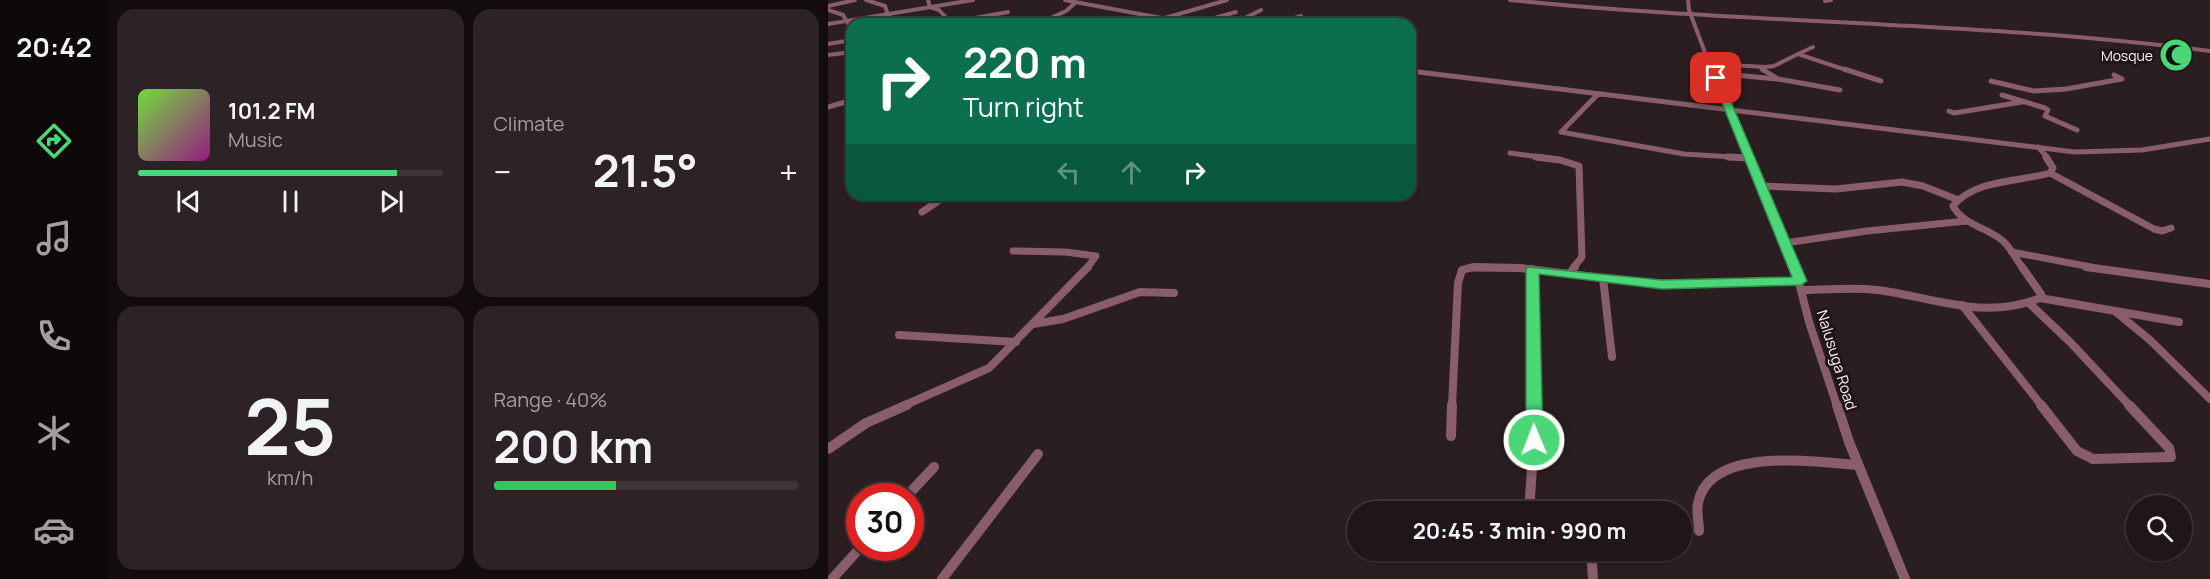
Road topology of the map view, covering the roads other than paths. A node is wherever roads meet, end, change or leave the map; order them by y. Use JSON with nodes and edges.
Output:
{"nodes":[{"id":1,"x":855,"y":0,"type":"edge"},
{"id":2,"x":866,"y":0,"type":"edge"},
{"id":3,"x":928,"y":0,"type":"edge"},
{"id":4,"x":974,"y":0,"type":"edge"},
{"id":5,"x":1065,"y":0,"type":"edge"},
{"id":6,"x":1083,"y":0,"type":"edge"},
{"id":7,"x":1227,"y":0,"type":"edge"},
{"id":8,"x":1510,"y":0,"type":"edge"},
{"id":9,"x":1688,"y":0,"type":"edge"},
{"id":10,"x":981,"y":2,"type":"dead end"},
{"id":11,"x":1074,"y":2,"type":"junction"},
{"id":12,"x":930,"y":7,"type":"junction"},
{"id":13,"x":828,"y":8,"type":"edge"},
{"id":14,"x":1261,"y":9,"type":"dead end"},
{"id":15,"x":1008,"y":12,"type":"dead end"},
{"id":16,"x":1236,"y":12,"type":"dead end"},
{"id":17,"x":888,"y":15,"type":"junction"},
{"id":18,"x":1301,"y":16,"type":"dead end"},
{"id":19,"x":1691,"y":16,"type":"junction"},
{"id":20,"x":868,"y":18,"type":"edge"},
{"id":21,"x":891,"y":18,"type":"edge"},
{"id":22,"x":946,"y":18,"type":"edge"},
{"id":23,"x":977,"y":18,"type":"edge"},
{"id":24,"x":1051,"y":18,"type":"edge"},
{"id":25,"x":1162,"y":18,"type":"joint"},
{"id":26,"x":1214,"y":18,"type":"edge"},
{"id":27,"x":1244,"y":18,"type":"edge"},
{"id":28,"x":1294,"y":18,"type":"edge"},
{"id":29,"x":846,"y":19,"type":"edge"},
{"id":30,"x":846,"y":21,"type":"edge"},
{"id":31,"x":828,"y":24,"type":"edge"},
{"id":32,"x":846,"y":41,"type":"edge"},
{"id":33,"x":828,"y":44,"type":"edge"},
{"id":34,"x":1813,"y":46,"type":"dead end"},
{"id":35,"x":2210,"y":51,"type":"edge"},
{"id":36,"x":846,"y":53,"type":"edge"},
{"id":37,"x":1798,"y":54,"type":"junction"},
{"id":38,"x":828,"y":55,"type":"edge"},
{"id":39,"x":1709,"y":64,"type":"junction"},
{"id":40,"x":1758,"y":67,"type":"junction"},
{"id":41,"x":1416,"y":72,"type":"edge"},
{"id":42,"x":1713,"y":73,"type":"junction"},
{"id":43,"x":2114,"y":75,"type":"dead end"},
{"id":44,"x":1778,"y":79,"type":"junction"},
{"id":45,"x":1881,"y":81,"type":"dead end"},
{"id":46,"x":1991,"y":81,"type":"dead end"},
{"id":47,"x":1840,"y":90,"type":"dead end"},
{"id":48,"x":1601,"y":94,"type":"junction"},
{"id":49,"x":2002,"y":95,"type":"dead end"},
{"id":50,"x":2026,"y":101,"type":"junction"},
{"id":51,"x":846,"y":102,"type":"edge"},
{"id":52,"x":828,"y":107,"type":"edge"},
{"id":53,"x":1728,"y":108,"type":"junction"},
{"id":54,"x":1949,"y":111,"type":"dead end"},
{"id":55,"x":2077,"y":130,"type":"dead end"},
{"id":56,"x":2210,"y":139,"type":"edge"},
{"id":57,"x":2038,"y":147,"type":"junction"},
{"id":58,"x":1510,"y":153,"type":"dead end"},
{"id":59,"x":1750,"y":158,"type":"junction"},
{"id":60,"x":2050,"y":173,"type":"junction"},
{"id":61,"x":1762,"y":186,"type":"junction"},
{"id":62,"x":1956,"y":200,"type":"junction"},
{"id":63,"x":938,"y":201,"type":"edge"},
{"id":64,"x":922,"y":212,"type":"dead end"},
{"id":65,"x":1967,"y":221,"type":"junction"},
{"id":66,"x":2170,"y":228,"type":"dead end"},
{"id":67,"x":1785,"y":243,"type":"junction"},
{"id":68,"x":1013,"y":251,"type":"dead end"},
{"id":69,"x":2012,"y":252,"type":"junction"},
{"id":70,"x":1532,"y":269,"type":"junction"},
{"id":71,"x":1569,"y":274,"type":"junction"},
{"id":72,"x":1603,"y":278,"type":"junction"},
{"id":73,"x":1801,"y":281,"type":"junction"},
{"id":74,"x":2210,"y":284,"type":"edge"},
{"id":75,"x":1803,"y":290,"type":"junction"},
{"id":76,"x":1174,"y":293,"type":"dead end"},
{"id":77,"x":2040,"y":298,"type":"junction"},
{"id":78,"x":2030,"y":304,"type":"junction"},
{"id":79,"x":1962,"y":305,"type":"junction"},
{"id":80,"x":2113,"y":310,"type":"junction"},
{"id":81,"x":2180,"y":322,"type":"dead end"},
{"id":82,"x":1033,"y":324,"type":"junction"},
{"id":83,"x":898,"y":335,"type":"dead end"},
{"id":84,"x":1016,"y":342,"type":"junction"},
{"id":85,"x":1612,"y":357,"type":"dead end"},
{"id":86,"x":2210,"y":399,"type":"edge"},
{"id":87,"x":1451,"y":436,"type":"dead end"},
{"id":88,"x":828,"y":449,"type":"edge"},
{"id":89,"x":1038,"y":454,"type":"dead end"},
{"id":90,"x":1858,"y":465,"type":"junction"},
{"id":91,"x":934,"y":466,"type":"dead end"},
{"id":92,"x":919,"y":483,"type":"edge"},
{"id":93,"x":1530,"y":501,"type":"edge"},
{"id":94,"x":1699,"y":531,"type":"dead end"},
{"id":95,"x":848,"y":561,"type":"edge"},
{"id":96,"x":1592,"y":561,"type":"edge"},
{"id":97,"x":832,"y":579,"type":"edge"},
{"id":98,"x":942,"y":579,"type":"edge"},
{"id":99,"x":1593,"y":579,"type":"edge"},
{"id":100,"x":1905,"y":579,"type":"edge"}],
"edges":[{"from":1,"to":13,"type":"street"},
{"from":2,"to":17,"type":"street"},
{"from":3,"to":12,"type":"street"},
{"from":4,"to":10,"type":"street"},
{"from":4,"to":12,"type":"street"},
{"from":5,"to":11,"type":"street"},
{"from":6,"to":11,"type":"street"},
{"from":7,"to":25,"type":"street"},
{"from":8,"to":19,"type":"street"},
{"from":9,"to":19,"type":"street","name":"Nalusuga Road"},
{"from":11,"to":24,"type":"street"},
{"from":11,"to":25,"type":"street"},
{"from":12,"to":17,"type":"street"},
{"from":12,"to":22,"type":"street"},
{"from":13,"to":29,"type":"street"},
{"from":14,"to":27,"type":"street"},
{"from":15,"to":23,"type":"street"},
{"from":16,"to":26,"type":"street"},
{"from":17,"to":20,"type":"street"},
{"from":17,"to":21,"type":"street"},
{"from":18,"to":28,"type":"street"},
{"from":19,"to":35,"type":"street"},
{"from":19,"to":39,"type":"street","name":"Nalusuga Road"},
{"from":30,"to":31,"type":"street"},
{"from":32,"to":33,"type":"street"},
{"from":34,"to":37,"type":"street"},
{"from":36,"to":38,"type":"street"},
{"from":37,"to":40,"type":"street"},
{"from":37,"to":45,"type":"street"},
{"from":39,"to":40,"type":"street"},
{"from":39,"to":42,"type":"street","name":"Nalusuga Road"},
{"from":40,"to":44,"type":"street"},
{"from":41,"to":48,"type":"street"},
{"from":42,"to":44,"type":"street"},
{"from":42,"to":53,"type":"street","name":"Nalusuga Road"},
{"from":43,"to":46,"type":"street"},
{"from":44,"to":47,"type":"street"},
{"from":48,"to":53,"type":"street"},
{"from":48,"to":59,"type":"street"},
{"from":49,"to":50,"type":"street"},
{"from":50,"to":54,"type":"street"},
{"from":50,"to":55,"type":"street"},
{"from":51,"to":52,"type":"street"},
{"from":53,"to":57,"type":"street"},
{"from":53,"to":59,"type":"street","name":"Nalusuga Road"},
{"from":56,"to":57,"type":"street"},
{"from":57,"to":60,"type":"street"},
{"from":58,"to":71,"type":"street"},
{"from":59,"to":61,"type":"street","name":"Nalusuga Road"},
{"from":60,"to":62,"type":"street"},
{"from":60,"to":66,"type":"street"},
{"from":61,"to":62,"type":"street"},
{"from":61,"to":67,"type":"street","name":"Nalusuga Road"},
{"from":62,"to":65,"type":"street"},
{"from":63,"to":64,"type":"street"},
{"from":65,"to":67,"type":"street"},
{"from":65,"to":69,"type":"street"},
{"from":67,"to":73,"type":"street","name":"Nalusuga Road"},
{"from":68,"to":82,"type":"street"},
{"from":69,"to":74,"type":"street"},
{"from":69,"to":77,"type":"street"},
{"from":70,"to":71,"type":"street"},
{"from":70,"to":87,"type":"street"},
{"from":70,"to":93,"type":"street"},
{"from":71,"to":72,"type":"street"},
{"from":72,"to":73,"type":"street"},
{"from":72,"to":85,"type":"street"},
{"from":73,"to":75,"type":"street","name":"Nalusuga Road"},
{"from":75,"to":79,"type":"street"},
{"from":75,"to":90,"type":"street","name":"Nalusuga Road"},
{"from":76,"to":82,"type":"street"},
{"from":77,"to":78,"type":"street"},
{"from":77,"to":80,"type":"street"},
{"from":78,"to":79,"type":"street"},
{"from":78,"to":79,"type":"street"},
{"from":80,"to":81,"type":"street"},
{"from":80,"to":86,"type":"street"},
{"from":82,"to":84,"type":"street"},
{"from":83,"to":84,"type":"street"},
{"from":84,"to":88,"type":"street"},
{"from":89,"to":98,"type":"street"},
{"from":90,"to":94,"type":"street"},
{"from":90,"to":100,"type":"street","name":"Nalusuga Road"},
{"from":91,"to":92,"type":"street"},
{"from":95,"to":97,"type":"street"},
{"from":96,"to":99,"type":"street"}]}
